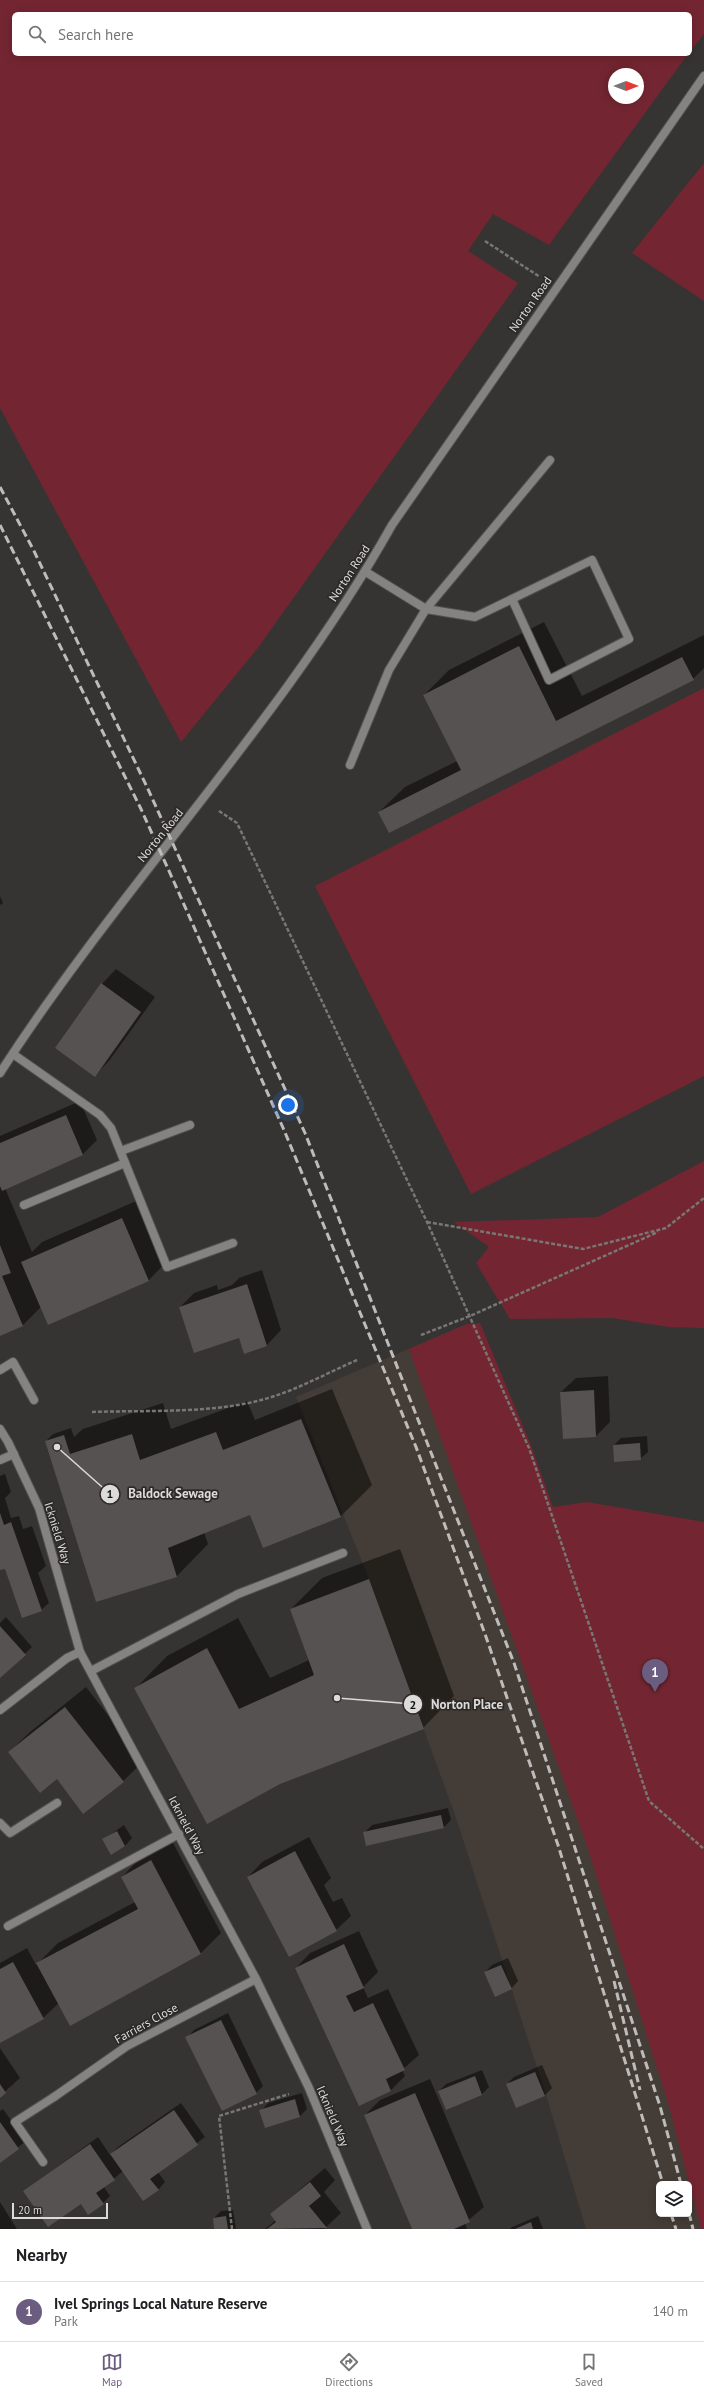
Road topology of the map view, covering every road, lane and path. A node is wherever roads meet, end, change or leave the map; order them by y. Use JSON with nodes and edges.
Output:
{"nodes":[{"id":1,"x":704,"y":76,"type":"edge"},
{"id":2,"x":485,"y":241,"type":"dead end"},
{"id":3,"x":556,"y":287,"type":"junction"},
{"id":4,"x":550,"y":460,"type":"dead end"},
{"id":5,"x":366,"y":572,"type":"junction"},
{"id":6,"x":512,"y":599,"type":"junction"},
{"id":7,"x":426,"y":609,"type":"junction"},
{"id":8,"x":350,"y":765,"type":"dead end"},
{"id":9,"x":203,"y":801,"type":"junction"},
{"id":10,"x":12,"y":1054,"type":"junction"},
{"id":11,"x":0,"y":1073,"type":"edge"},
{"id":12,"x":190,"y":1125,"type":"dead end"},
{"id":13,"x":120,"y":1152,"type":"junction"},
{"id":14,"x":125,"y":1163,"type":"junction"},
{"id":15,"x":704,"y":1198,"type":"edge"},
{"id":16,"x":24,"y":1205,"type":"dead end"},
{"id":17,"x":427,"y":1222,"type":"junction"},
{"id":18,"x":666,"y":1228,"type":"junction"},
{"id":19,"x":233,"y":1243,"type":"dead end"},
{"id":20,"x":470,"y":1316,"type":"junction"},
{"id":21,"x":421,"y":1335,"type":"dead end"},
{"id":22,"x":357,"y":1360,"type":"dead end"},
{"id":23,"x":0,"y":1370,"type":"edge"},
{"id":24,"x":34,"y":1400,"type":"dead end"},
{"id":25,"x":92,"y":1412,"type":"dead end"},
{"id":26,"x":0,"y":1429,"type":"edge"},
{"id":27,"x":14,"y":1454,"type":"junction"},
{"id":28,"x":0,"y":1460,"type":"edge"},
{"id":29,"x":344,"y":1553,"type":"dead end"},
{"id":30,"x":80,"y":1652,"type":"junction"},
{"id":31,"x":91,"y":1671,"type":"junction"},
{"id":32,"x":0,"y":1710,"type":"edge"},
{"id":33,"x":57,"y":1803,"type":"dead end"},
{"id":34,"x":0,"y":1823,"type":"edge"},
{"id":35,"x":178,"y":1834,"type":"junction"},
{"id":36,"x":704,"y":1849,"type":"edge"},
{"id":37,"x":8,"y":1926,"type":"dead end"},
{"id":38,"x":256,"y":1979,"type":"junction"},
{"id":39,"x":309,"y":2088,"type":"junction"},
{"id":40,"x":43,"y":2162,"type":"dead end"},
{"id":41,"x":232,"y":2229,"type":"edge"},
{"id":42,"x":367,"y":2229,"type":"edge"}],
"edges":[{"from":1,"to":3,"type":"street","name":"Norton Road"},
{"from":2,"to":3,"type":"path"},
{"from":3,"to":5,"type":"street","name":"Norton Road"},
{"from":4,"to":7,"type":"street"},
{"from":5,"to":7,"type":"street"},
{"from":5,"to":9,"type":"street","name":"Norton Road"},
{"from":6,"to":6,"type":"street"},
{"from":6,"to":7,"type":"street"},
{"from":7,"to":8,"type":"street"},
{"from":9,"to":10,"type":"street","name":"Norton Road"},
{"from":9,"to":17,"type":"path"},
{"from":10,"to":11,"type":"street","name":"Norton Road"},
{"from":10,"to":13,"type":"street"},
{"from":12,"to":13,"type":"street"},
{"from":13,"to":14,"type":"street"},
{"from":14,"to":16,"type":"street"},
{"from":14,"to":19,"type":"street"},
{"from":15,"to":18,"type":"path"},
{"from":17,"to":18,"type":"path"},
{"from":17,"to":20,"type":"path"},
{"from":18,"to":20,"type":"path"},
{"from":20,"to":21,"type":"path"},
{"from":20,"to":36,"type":"path"},
{"from":22,"to":25,"type":"path"},
{"from":23,"to":24,"type":"street"},
{"from":26,"to":27,"type":"street","name":"Icknield Way"},
{"from":27,"to":28,"type":"street"},
{"from":27,"to":30,"type":"street","name":"Icknield Way"},
{"from":29,"to":31,"type":"street"},
{"from":30,"to":31,"type":"street","name":"Icknield Way"},
{"from":30,"to":32,"type":"street"},
{"from":31,"to":35,"type":"street","name":"Icknield Way"},
{"from":33,"to":34,"type":"street"},
{"from":35,"to":37,"type":"street"},
{"from":35,"to":38,"type":"street","name":"Icknield Way"},
{"from":38,"to":39,"type":"street","name":"Icknield Way"},
{"from":38,"to":40,"type":"street","name":"Farriers Close"},
{"from":39,"to":41,"type":"path"},
{"from":39,"to":42,"type":"street","name":"Icknield Way"}]}
